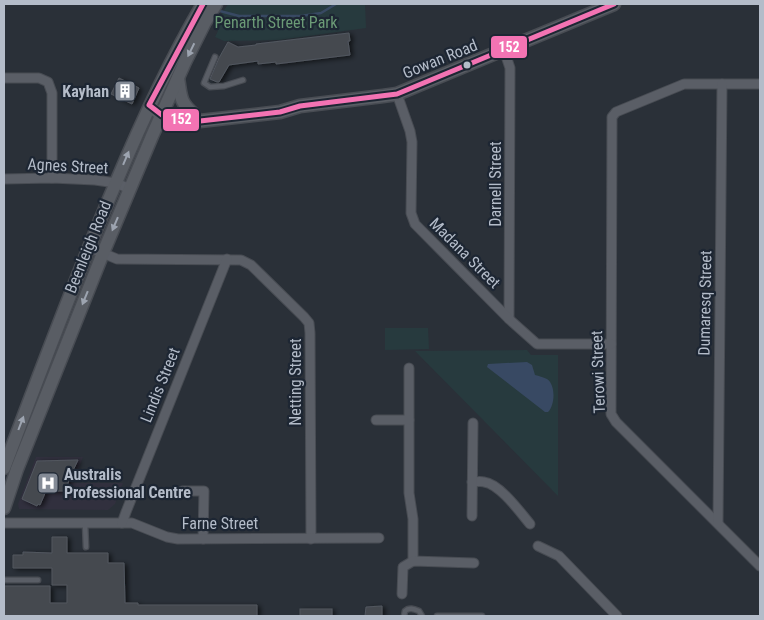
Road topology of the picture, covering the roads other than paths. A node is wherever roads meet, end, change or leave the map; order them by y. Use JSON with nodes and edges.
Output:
{"nodes":[{"id":1,"x":203,"y":4,"type":"edge"},
{"id":2,"x":216,"y":4,"type":"edge"},
{"id":3,"x":614,"y":4,"type":"edge"},
{"id":4,"x":200,"y":19,"type":"junction"},
{"id":5,"x":504,"y":50,"type":"junction"},
{"id":6,"x":215,"y":57,"type":"dead end"},
{"id":7,"x":4,"y":78,"type":"edge"},
{"id":8,"x":178,"y":78,"type":"junction"},
{"id":9,"x":243,"y":80,"type":"dead end"},
{"id":10,"x":722,"y":84,"type":"junction"},
{"id":11,"x":760,"y":84,"type":"edge"},
{"id":12,"x":397,"y":94,"type":"junction"},
{"id":13,"x":149,"y":106,"type":"junction"},
{"id":14,"x":164,"y":111,"type":"junction"},
{"id":15,"x":197,"y":117,"type":"junction"},
{"id":16,"x":152,"y":136,"type":"junction"},
{"id":17,"x":52,"y":178,"type":"junction"},
{"id":18,"x":4,"y":179,"type":"edge"},
{"id":19,"x":116,"y":183,"type":"junction"},
{"id":20,"x":130,"y":189,"type":"junction"},
{"id":21,"x":88,"y":247,"type":"junction"},
{"id":22,"x":103,"y":253,"type":"junction"},
{"id":23,"x":227,"y":260,"type":"junction"},
{"id":24,"x":509,"y":319,"type":"junction"},
{"id":25,"x":611,"y":344,"type":"junction"},
{"id":26,"x":409,"y":368,"type":"dead end"},
{"id":27,"x":376,"y":420,"type":"dead end"},
{"id":28,"x":409,"y":420,"type":"junction"},
{"id":29,"x":473,"y":423,"type":"dead end"},
{"id":30,"x":4,"y":468,"type":"edge"},
{"id":31,"x":472,"y":482,"type":"junction"},
{"id":32,"x":182,"y":491,"type":"dead end"},
{"id":33,"x":4,"y":508,"type":"edge"},
{"id":34,"x":472,"y":516,"type":"dead end"},
{"id":35,"x":4,"y":523,"type":"edge"},
{"id":36,"x":85,"y":523,"type":"junction"},
{"id":37,"x":122,"y":523,"type":"junction"},
{"id":38,"x":718,"y":523,"type":"junction"},
{"id":39,"x":530,"y":524,"type":"dead end"},
{"id":40,"x":379,"y":538,"type":"dead end"},
{"id":41,"x":203,"y":539,"type":"junction"},
{"id":42,"x":311,"y":539,"type":"junction"},
{"id":43,"x":538,"y":546,"type":"dead end"},
{"id":44,"x":86,"y":548,"type":"dead end"},
{"id":45,"x":413,"y":561,"type":"junction"},
{"id":46,"x":474,"y":562,"type":"dead end"},
{"id":47,"x":760,"y":566,"type":"edge"},
{"id":48,"x":4,"y":580,"type":"edge"},
{"id":49,"x":38,"y":580,"type":"dead end"},
{"id":50,"x":402,"y":594,"type":"dead end"},
{"id":51,"x":404,"y":616,"type":"edge"},
{"id":52,"x":422,"y":616,"type":"edge"},
{"id":53,"x":437,"y":616,"type":"edge"},
{"id":54,"x":482,"y":616,"type":"edge"},
{"id":55,"x":617,"y":616,"type":"edge"}],
"edges":[{"from":1,"to":4,"type":"main road","name":"Beenleigh Road"},
{"from":2,"to":4,"type":"main road","name":"Beenleigh Road"},
{"from":3,"to":5,"type":"main road","name":"Gowan Road"},
{"from":4,"to":8,"type":"main road","name":"Beenleigh Road","one_way":true},
{"from":4,"to":13,"type":"main road","name":"Beenleigh Road"},
{"from":5,"to":12,"type":"main road","name":"Gowan Road"},
{"from":5,"to":24,"type":"street","name":"Darnell Street"},
{"from":6,"to":9,"type":"lane"},
{"from":7,"to":17,"type":"street"},
{"from":8,"to":14,"type":"main road","name":"Beenleigh Road"},
{"from":8,"to":15,"type":"main road"},
{"from":10,"to":11,"type":"street"},
{"from":10,"to":25,"type":"street","name":"Terowi Street"},
{"from":10,"to":38,"type":"street","name":"Dumaresq Street"},
{"from":12,"to":15,"type":"main road","name":"Gowan Road"},
{"from":12,"to":24,"type":"street","name":"Madana Street"},
{"from":13,"to":14,"type":"main road","name":"Gowan Road"},
{"from":19,"to":13,"type":"main road","name":"Beenleigh Road","one_way":true},
{"from":14,"to":15,"type":"main road","name":"Gowan Road"},
{"from":14,"to":16,"type":"main road","name":"Beenleigh Road"},
{"from":15,"to":16,"type":"main road"},
{"from":16,"to":20,"type":"main road","name":"Beenleigh Road"},
{"from":17,"to":18,"type":"street","name":"Agnes Street"},
{"from":17,"to":19,"type":"street","name":"Agnes Street"},
{"from":19,"to":20,"type":"street","name":"Agnes Street"},
{"from":19,"to":21,"type":"main road","name":"Beenleigh Road"},
{"from":20,"to":22,"type":"main road","name":"Beenleigh Road","one_way":true},
{"from":21,"to":22,"type":"street","name":"Netting Street"},
{"from":30,"to":21,"type":"main road","name":"Beenleigh Road","one_way":true},
{"from":22,"to":23,"type":"street","name":"Netting Street"},
{"from":22,"to":33,"type":"main road","name":"Beenleigh Road","one_way":true},
{"from":23,"to":37,"type":"street","name":"Lindis Street"},
{"from":23,"to":42,"type":"street","name":"Netting Street"},
{"from":24,"to":25,"type":"street","name":"Madana Street"},
{"from":25,"to":38,"type":"street","name":"Terowi Street"},
{"from":26,"to":28,"type":"street"},
{"from":27,"to":28,"type":"street"},
{"from":28,"to":45,"type":"street"},
{"from":29,"to":31,"type":"street"},
{"from":31,"to":34,"type":"street"},
{"from":31,"to":39,"type":"street"},
{"from":32,"to":41,"type":"street"},
{"from":35,"to":36,"type":"street","name":"Farne Street"},
{"from":36,"to":37,"type":"street","name":"Farne Street"},
{"from":36,"to":44,"type":"lane"},
{"from":37,"to":41,"type":"street","name":"Farne Street"},
{"from":38,"to":47,"type":"street","name":"Terowi Street"},
{"from":40,"to":42,"type":"street","name":"Farne Street"},
{"from":41,"to":42,"type":"street","name":"Farne Street"},
{"from":43,"to":55,"type":"street"},
{"from":45,"to":46,"type":"street"},
{"from":45,"to":50,"type":"street"},
{"from":48,"to":49,"type":"lane"},
{"from":51,"to":52,"type":"lane"},
{"from":53,"to":54,"type":"lane"}]}
